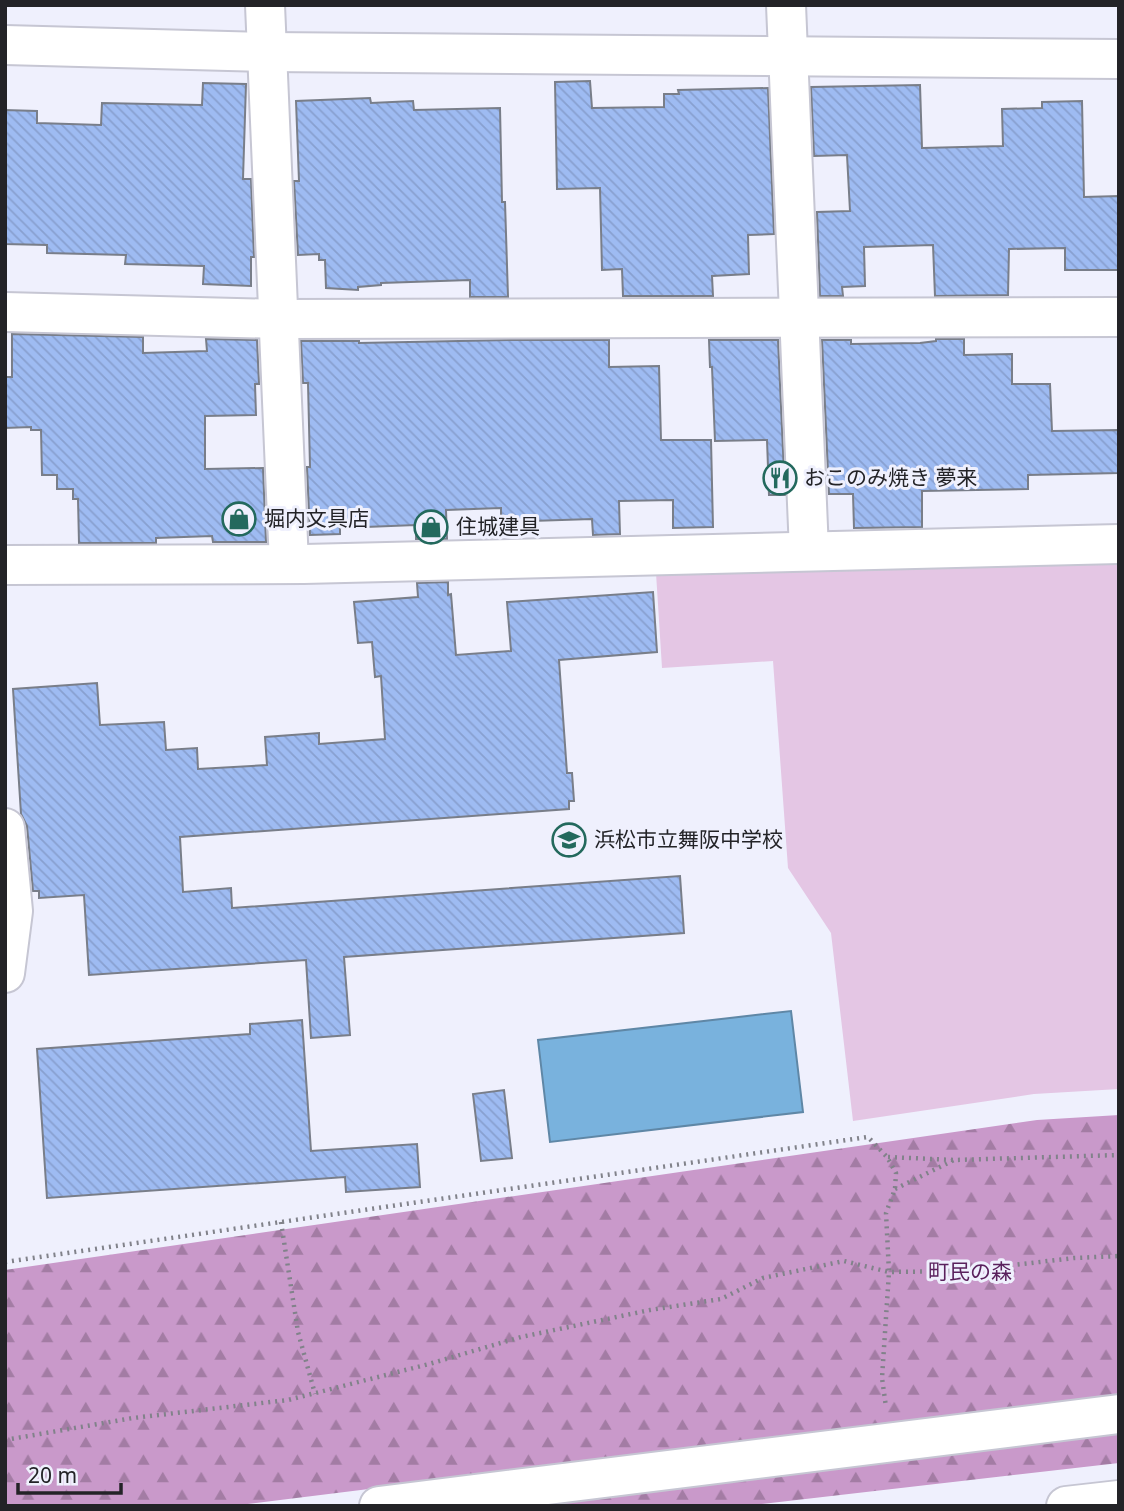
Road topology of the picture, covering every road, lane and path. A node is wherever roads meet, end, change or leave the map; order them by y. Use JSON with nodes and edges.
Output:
{"nodes":[{"id":1,"x":265,"y":5,"type":"edge"},
{"id":2,"x":786,"y":5,"type":"edge"},
{"id":3,"x":5,"y":45,"type":"edge"},
{"id":4,"x":268,"y":52,"type":"junction"},
{"id":5,"x":788,"y":56,"type":"junction"},
{"id":6,"x":1119,"y":59,"type":"edge"},
{"id":7,"x":5,"y":312,"type":"edge"},
{"id":8,"x":799,"y":317,"type":"junction"},
{"id":9,"x":1119,"y":317,"type":"edge"},
{"id":10,"x":279,"y":319,"type":"junction"},
{"id":11,"x":1119,"y":544,"type":"edge"},
{"id":12,"x":809,"y":551,"type":"junction"},
{"id":13,"x":289,"y":564,"type":"junction"},
{"id":14,"x":5,"y":565,"type":"edge"},
{"id":15,"x":5,"y":828,"type":"edge"},
{"id":16,"x":5,"y":973,"type":"edge"},
{"id":17,"x":1119,"y":1155,"type":"edge"},
{"id":18,"x":887,"y":1157,"type":"junction"},
{"id":19,"x":954,"y":1160,"type":"junction"},
{"id":20,"x":895,"y":1189,"type":"junction"},
{"id":21,"x":282,"y":1222,"type":"junction"},
{"id":22,"x":1119,"y":1256,"type":"edge"},
{"id":23,"x":5,"y":1262,"type":"edge"},
{"id":24,"x":889,"y":1272,"type":"junction"},
{"id":25,"x":316,"y":1394,"type":"junction"},
{"id":26,"x":1119,"y":1414,"type":"edge"},
{"id":27,"x":5,"y":1440,"type":"edge"},
{"id":28,"x":890,"y":1443,"type":"junction"},
{"id":29,"x":1119,"y":1500,"type":"edge"},
{"id":30,"x":379,"y":1506,"type":"edge"},
{"id":31,"x":1066,"y":1506,"type":"edge"}],
"edges":[{"from":1,"to":4,"type":"main road"},
{"from":2,"to":5,"type":"main road"},
{"from":3,"to":4,"type":"main road"},
{"from":4,"to":5,"type":"main road"},
{"from":4,"to":10,"type":"main road"},
{"from":5,"to":6,"type":"main road"},
{"from":5,"to":8,"type":"main road"},
{"from":7,"to":10,"type":"main road"},
{"from":8,"to":9,"type":"main road"},
{"from":8,"to":10,"type":"main road"},
{"from":8,"to":12,"type":"main road"},
{"from":10,"to":13,"type":"main road"},
{"from":11,"to":12,"type":"main road"},
{"from":12,"to":13,"type":"main road"},
{"from":13,"to":14,"type":"main road"},
{"from":15,"to":16,"type":"main road"},
{"from":17,"to":19,"type":"path"},
{"from":18,"to":19,"type":"path"},
{"from":18,"to":20,"type":"path"},
{"from":18,"to":21,"type":"path"},
{"from":19,"to":20,"type":"path"},
{"from":20,"to":24,"type":"path"},
{"from":21,"to":23,"type":"path"},
{"from":21,"to":25,"type":"path"},
{"from":22,"to":24,"type":"path"},
{"from":24,"to":25,"type":"path"},
{"from":24,"to":28,"type":"path"},
{"from":25,"to":27,"type":"path"},
{"from":26,"to":28,"type":"main road"},
{"from":28,"to":30,"type":"main road"},
{"from":29,"to":31,"type":"main road"}]}
